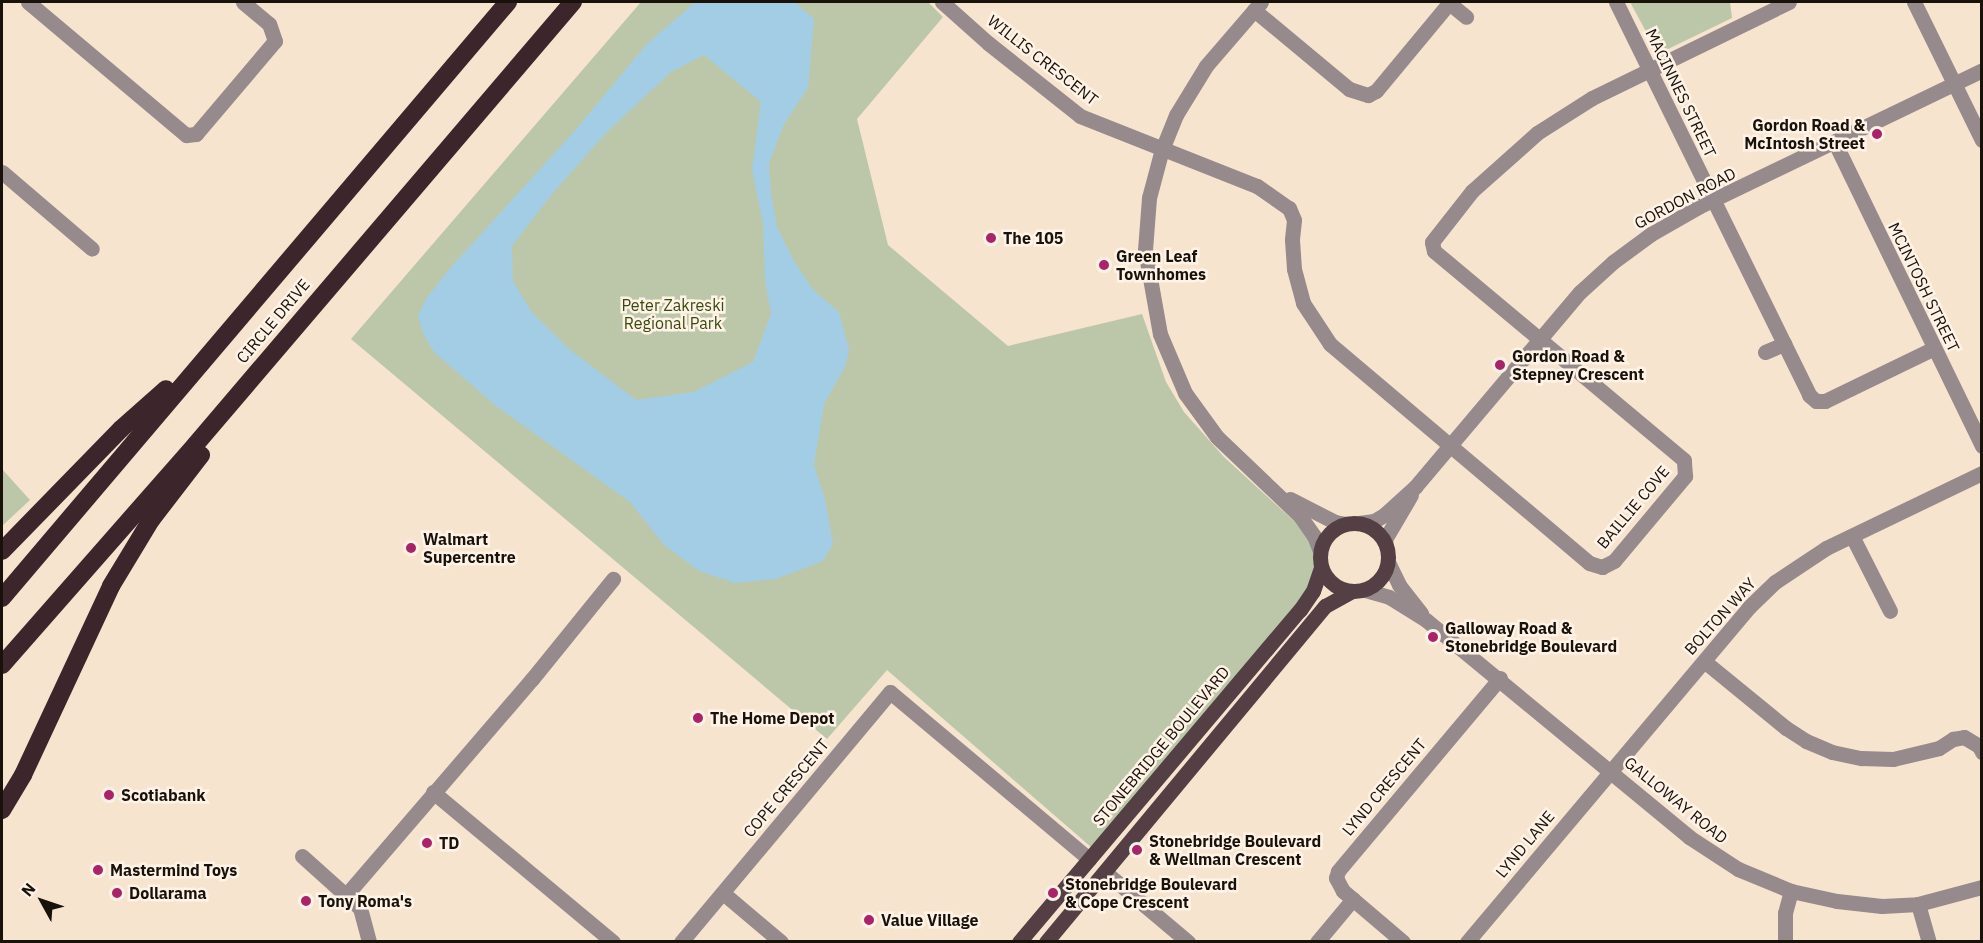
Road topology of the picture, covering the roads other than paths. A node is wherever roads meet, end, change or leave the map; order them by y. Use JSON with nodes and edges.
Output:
{"nodes":[{"id":1,"x":28,"y":2,"type":"edge"},
{"id":2,"x":243,"y":2,"type":"edge"},
{"id":3,"x":508,"y":2,"type":"edge"},
{"id":4,"x":573,"y":2,"type":"edge"},
{"id":5,"x":942,"y":2,"type":"edge"},
{"id":6,"x":1450,"y":2,"type":"edge"},
{"id":7,"x":1616,"y":2,"type":"edge"},
{"id":8,"x":1789,"y":2,"type":"edge"},
{"id":9,"x":1914,"y":2,"type":"edge"},
{"id":10,"x":1257,"y":6,"type":"edge"},
{"id":11,"x":1466,"y":17,"type":"dead end"},
{"id":12,"x":1649,"y":69,"type":"junction"},
{"id":13,"x":1982,"y":70,"type":"edge"},
{"id":14,"x":1954,"y":84,"type":"junction"},
{"id":15,"x":1982,"y":140,"type":"edge"},
{"id":16,"x":1835,"y":143,"type":"junction"},
{"id":17,"x":1162,"y":149,"type":"junction"},
{"id":18,"x":2,"y":172,"type":"edge"},
{"id":19,"x":1714,"y":201,"type":"junction"},
{"id":20,"x":92,"y":249,"type":"dead end"},
{"id":21,"x":332,"y":282,"type":"junction"},
{"id":22,"x":1539,"y":339,"type":"junction"},
{"id":23,"x":1784,"y":344,"type":"junction"},
{"id":24,"x":1934,"y":348,"type":"junction"},
{"id":25,"x":1765,"y":352,"type":"dead end"},
{"id":26,"x":205,"y":357,"type":"junction"},
{"id":27,"x":1451,"y":446,"type":"junction"},
{"id":28,"x":1982,"y":447,"type":"edge"},
{"id":29,"x":1982,"y":473,"type":"edge"},
{"id":30,"x":1414,"y":487,"type":"junction"},
{"id":31,"x":1279,"y":494,"type":"junction"},
{"id":32,"x":1352,"y":524,"type":"junction"},
{"id":33,"x":1851,"y":536,"type":"junction"},
{"id":34,"x":1384,"y":541,"type":"junction"},
{"id":35,"x":2,"y":551,"type":"edge"},
{"id":36,"x":1320,"y":551,"type":"junction"},
{"id":37,"x":1388,"y":562,"type":"junction"},
{"id":38,"x":1321,"y":568,"type":"junction"},
{"id":39,"x":613,"y":579,"type":"dead end"},
{"id":40,"x":1357,"y":591,"type":"junction"},
{"id":41,"x":2,"y":598,"type":"edge"},
{"id":42,"x":1890,"y":611,"type":"dead end"},
{"id":43,"x":1426,"y":620,"type":"junction"},
{"id":44,"x":1704,"y":661,"type":"junction"},
{"id":45,"x":2,"y":665,"type":"edge"},
{"id":46,"x":1500,"y":678,"type":"junction"},
{"id":47,"x":1982,"y":752,"type":"edge"},
{"id":48,"x":1610,"y":770,"type":"junction"},
{"id":49,"x":433,"y":792,"type":"junction"},
{"id":50,"x":2,"y":810,"type":"edge"},
{"id":51,"x":302,"y":856,"type":"dead end"},
{"id":52,"x":1089,"y":859,"type":"junction"},
{"id":53,"x":1105,"y":872,"type":"junction"},
{"id":54,"x":1982,"y":887,"type":"edge"},
{"id":55,"x":1791,"y":891,"type":"junction"},
{"id":56,"x":723,"y":892,"type":"junction"},
{"id":57,"x":347,"y":894,"type":"junction"},
{"id":58,"x":1353,"y":899,"type":"junction"},
{"id":59,"x":1918,"y":904,"type":"junction"},
{"id":60,"x":369,"y":942,"type":"edge"},
{"id":61,"x":613,"y":942,"type":"edge"},
{"id":62,"x":681,"y":942,"type":"edge"},
{"id":63,"x":781,"y":942,"type":"edge"},
{"id":64,"x":1019,"y":942,"type":"edge"},
{"id":65,"x":1046,"y":942,"type":"edge"},
{"id":66,"x":1188,"y":942,"type":"edge"},
{"id":67,"x":1317,"y":942,"type":"edge"},
{"id":68,"x":1403,"y":942,"type":"edge"},
{"id":69,"x":1467,"y":942,"type":"edge"},
{"id":70,"x":1785,"y":942,"type":"edge"},
{"id":71,"x":1929,"y":942,"type":"edge"}],
"edges":[{"from":1,"to":2,"type":"street"},
{"from":3,"to":26,"type":"highway","name":"CIRCLE DRIVE"},
{"from":4,"to":21,"type":"highway","name":"CIRCLE DRIVE"},
{"from":5,"to":17,"type":"street","name":"WILLIS CRESCENT"},
{"from":6,"to":10,"type":"street"},
{"from":6,"to":11,"type":"street"},
{"from":7,"to":12,"type":"street","name":"MACINNES STREET"},
{"from":8,"to":12,"type":"street"},
{"from":9,"to":14,"type":"street"},
{"from":10,"to":17,"type":"street"},
{"from":12,"to":19,"type":"street","name":"MACINNES STREET"},
{"from":12,"to":22,"type":"street"},
{"from":13,"to":14,"type":"street","name":"GORDON ROAD"},
{"from":14,"to":15,"type":"street"},
{"from":14,"to":16,"type":"street","name":"GORDON ROAD"},
{"from":16,"to":19,"type":"street","name":"GORDON ROAD"},
{"from":16,"to":24,"type":"street","name":"MCINTOSH STREET"},
{"from":17,"to":27,"type":"street","name":"WILLIS CRESCENT"},
{"from":17,"to":31,"type":"street"},
{"from":18,"to":20,"type":"street"},
{"from":19,"to":22,"type":"street","name":"GORDON ROAD"},
{"from":19,"to":23,"type":"street","name":"MACINNES STREET"},
{"from":21,"to":45,"type":"highway","name":"CIRCLE DRIVE"},
{"from":21,"to":50,"type":"highway"},
{"from":22,"to":27,"type":"street","name":"GORDON ROAD"},
{"from":22,"to":27,"type":"street","name":"BAILLIE COVE"},
{"from":23,"to":24,"type":"street","name":"MACINNES STREET"},
{"from":23,"to":25,"type":"street"},
{"from":24,"to":28,"type":"street","name":"MCINTOSH STREET"},
{"from":26,"to":35,"type":"highway"},
{"from":26,"to":41,"type":"highway","name":"CIRCLE DRIVE"},
{"from":27,"to":30,"type":"street","name":"GORDON ROAD"},
{"from":29,"to":33,"type":"street","name":"BOLTON WAY"},
{"from":30,"to":32,"type":"street","name":"GORDON ROAD"},
{"from":30,"to":34,"type":"street","name":"GORDON ROAD"},
{"from":31,"to":32,"type":"street"},
{"from":31,"to":36,"type":"street"},
{"from":32,"to":34,"type":"main road"},
{"from":32,"to":36,"type":"main road"},
{"from":33,"to":42,"type":"street"},
{"from":33,"to":44,"type":"street","name":"BOLTON WAY"},
{"from":34,"to":37,"type":"main road"},
{"from":36,"to":38,"type":"main road"},
{"from":37,"to":40,"type":"main road"},
{"from":37,"to":43,"type":"street","name":"GALLOWAY ROAD"},
{"from":38,"to":40,"type":"main road"},
{"from":38,"to":52,"type":"main road","name":"STONEBRIDGE BOULEVARD"},
{"from":39,"to":49,"type":"street"},
{"from":40,"to":43,"type":"street","name":"GALLOWAY ROAD"},
{"from":40,"to":53,"type":"main road"},
{"from":43,"to":46,"type":"street","name":"GALLOWAY ROAD"},
{"from":44,"to":47,"type":"street"},
{"from":44,"to":48,"type":"street","name":"BOLTON WAY"},
{"from":46,"to":48,"type":"street","name":"GALLOWAY ROAD"},
{"from":46,"to":58,"type":"street","name":"LYND CRESCENT"},
{"from":48,"to":55,"type":"street","name":"GALLOWAY ROAD"},
{"from":48,"to":69,"type":"street","name":"LYND LANE"},
{"from":49,"to":57,"type":"street"},
{"from":49,"to":61,"type":"street"},
{"from":51,"to":57,"type":"street"},
{"from":52,"to":56,"type":"street","name":"COPE CRESCENT"},
{"from":52,"to":64,"type":"main road","name":"STONEBRIDGE BOULEVARD"},
{"from":53,"to":65,"type":"main road"},
{"from":53,"to":66,"type":"street"},
{"from":54,"to":59,"type":"street","name":"GALLOWAY ROAD"},
{"from":55,"to":59,"type":"street","name":"GALLOWAY ROAD"},
{"from":55,"to":70,"type":"street"},
{"from":56,"to":62,"type":"street","name":"COPE CRESCENT"},
{"from":56,"to":63,"type":"street"},
{"from":57,"to":60,"type":"street"},
{"from":58,"to":67,"type":"street"},
{"from":58,"to":68,"type":"street","name":"LYND CRESCENT"},
{"from":59,"to":71,"type":"street"}]}
